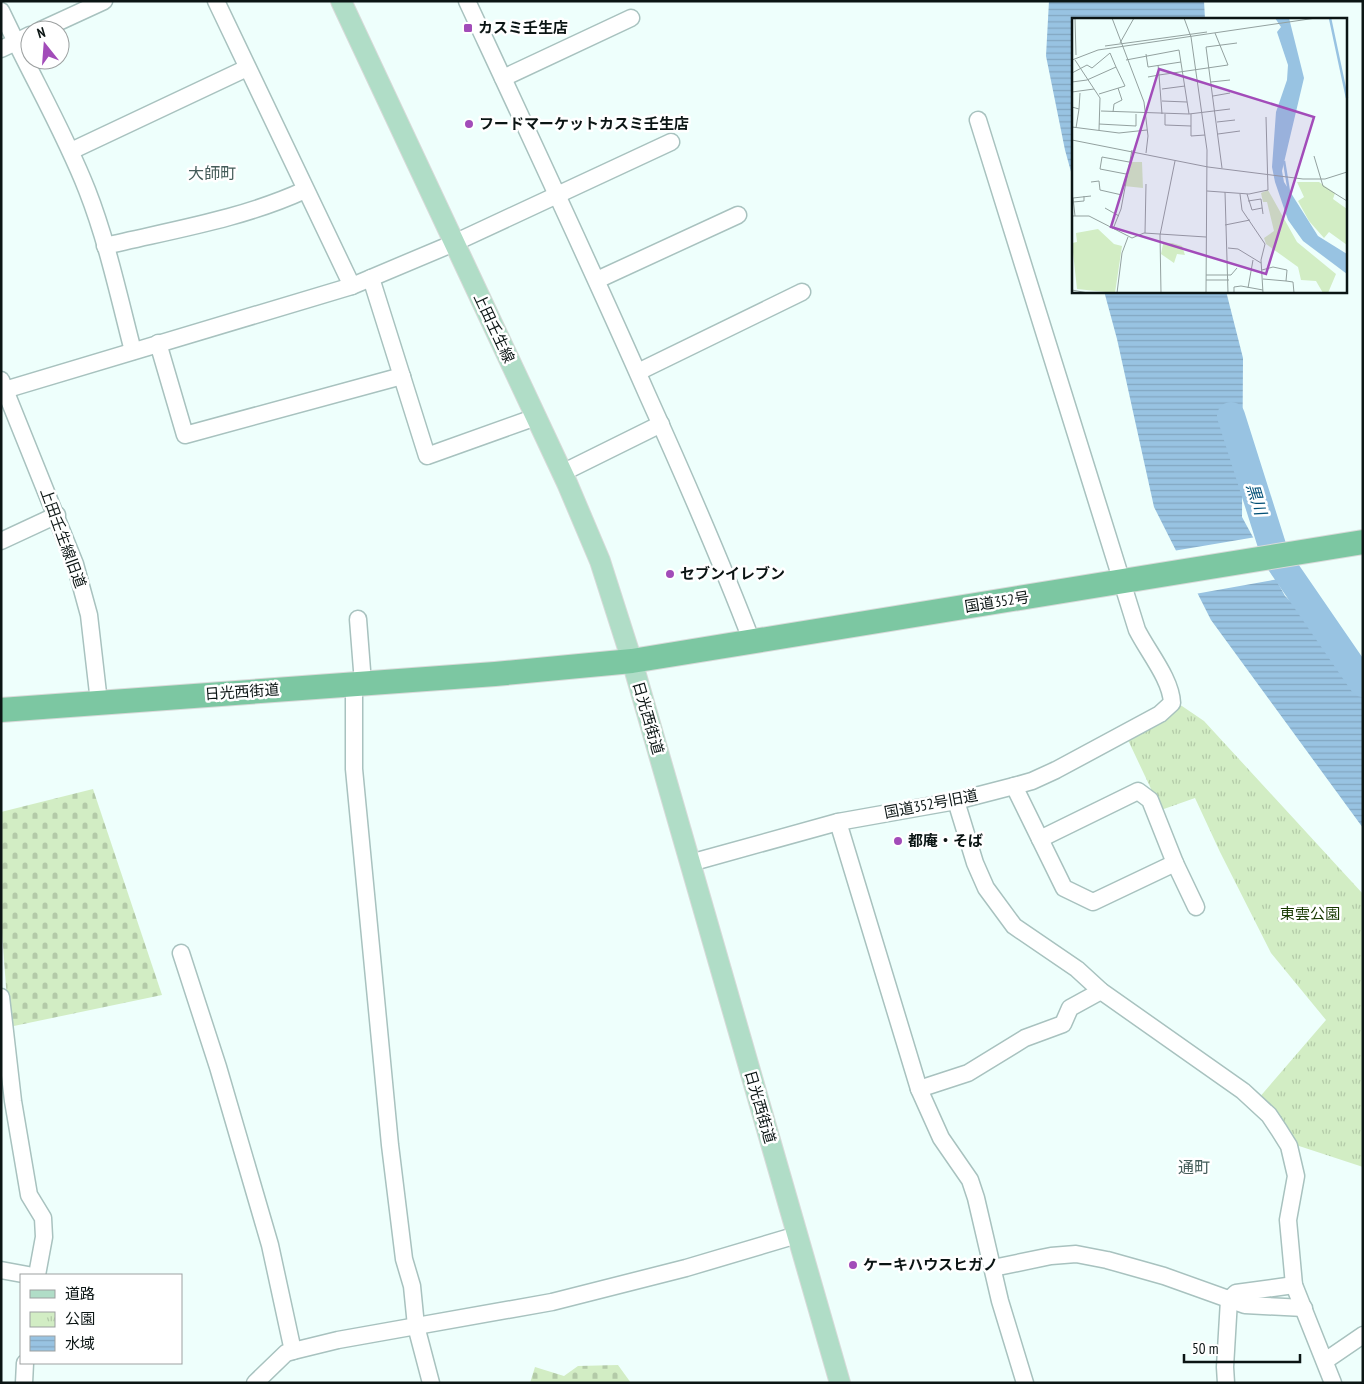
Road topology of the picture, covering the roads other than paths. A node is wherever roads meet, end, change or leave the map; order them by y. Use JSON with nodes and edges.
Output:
{"nodes":[{"id":1,"x":104,"y":1,"type":"edge"},
{"id":2,"x":216,"y":1,"type":"edge"},
{"id":3,"x":340,"y":1,"type":"edge"},
{"id":4,"x":468,"y":1,"type":"edge"},
{"id":5,"x":1,"y":11,"type":"edge"},
{"id":6,"x":631,"y":18,"type":"dead end"},
{"id":7,"x":63,"y":20,"type":"edge"},
{"id":8,"x":16,"y":42,"type":"edge"},
{"id":9,"x":247,"y":68,"type":"junction"},
{"id":10,"x":503,"y":78,"type":"junction"},
{"id":11,"x":978,"y":120,"type":"dead end"},
{"id":12,"x":671,"y":142,"type":"dead end"},
{"id":13,"x":71,"y":151,"type":"junction"},
{"id":14,"x":305,"y":190,"type":"junction"},
{"id":15,"x":558,"y":195,"type":"junction"},
{"id":16,"x":738,"y":215,"type":"dead end"},
{"id":17,"x":454,"y":243,"type":"junction"},
{"id":18,"x":104,"y":246,"type":"junction"},
{"id":19,"x":371,"y":278,"type":"junction"},
{"id":20,"x":597,"y":280,"type":"junction"},
{"id":21,"x":352,"y":286,"type":"junction"},
{"id":22,"x":802,"y":292,"type":"dead end"},
{"id":23,"x":158,"y":343,"type":"junction"},
{"id":24,"x":133,"y":351,"type":"junction"},
{"id":25,"x":638,"y":372,"type":"junction"},
{"id":26,"x":402,"y":376,"type":"junction"},
{"id":27,"x":3,"y":387,"type":"edge"},
{"id":28,"x":536,"y":417,"type":"junction"},
{"id":29,"x":661,"y":424,"type":"junction"},
{"id":30,"x":562,"y":473,"type":"junction"},
{"id":31,"x":57,"y":515,"type":"junction"},
{"id":32,"x":1,"y":541,"type":"edge"},
{"id":33,"x":1363,"y":542,"type":"edge"},
{"id":34,"x":1131,"y":579,"type":"junction"},
{"id":35,"x":358,"y":619,"type":"dead end"},
{"id":36,"x":752,"y":642,"type":"junction"},
{"id":37,"x":632,"y":661,"type":"junction"},
{"id":38,"x":358,"y":683,"type":"junction"},
{"id":39,"x":99,"y":702,"type":"junction"},
{"id":40,"x":1,"y":710,"type":"edge"},
{"id":41,"x":1014,"y":786,"type":"junction"},
{"id":42,"x":956,"y":801,"type":"junction"},
{"id":43,"x":838,"y":822,"type":"junction"},
{"id":44,"x":1040,"y":839,"type":"junction"},
{"id":45,"x":690,"y":863,"type":"junction"},
{"id":46,"x":1175,"y":863,"type":"junction"},
{"id":47,"x":1196,"y":907,"type":"dead end"},
{"id":48,"x":181,"y":953,"type":"dead end"},
{"id":49,"x":1101,"y":991,"type":"junction"},
{"id":50,"x":1,"y":997,"type":"edge"},
{"id":51,"x":919,"y":1089,"type":"junction"},
{"id":52,"x":7,"y":1102,"type":"edge"},
{"id":53,"x":797,"y":1235,"type":"junction"},
{"id":54,"x":993,"y":1268,"type":"junction"},
{"id":55,"x":1,"y":1270,"type":"edge"},
{"id":56,"x":23,"y":1274,"type":"edge"},
{"id":57,"x":36,"y":1274,"type":"edge"},
{"id":58,"x":1294,"y":1285,"type":"junction"},
{"id":59,"x":1229,"y":1300,"type":"junction"},
{"id":60,"x":1304,"y":1308,"type":"junction"},
{"id":61,"x":416,"y":1326,"type":"junction"},
{"id":62,"x":1363,"y":1334,"type":"edge"},
{"id":63,"x":293,"y":1351,"type":"junction"},
{"id":64,"x":1325,"y":1361,"type":"junction"},
{"id":65,"x":25,"y":1364,"type":"edge"},
{"id":66,"x":1329,"y":1381,"type":"edge"},
{"id":67,"x":24,"y":1383,"type":"edge"},
{"id":68,"x":255,"y":1383,"type":"edge"},
{"id":69,"x":431,"y":1383,"type":"edge"},
{"id":70,"x":840,"y":1383,"type":"edge"},
{"id":71,"x":1025,"y":1383,"type":"edge"},
{"id":72,"x":1226,"y":1383,"type":"edge"}],
"edges":[{"from":1,"to":7,"type":"street"},
{"from":2,"to":9,"type":"street"},
{"from":3,"to":17,"type":"main road","name":"上田壬生線"},
{"from":4,"to":10,"type":"street"},
{"from":5,"to":8,"type":"street"},
{"from":6,"to":10,"type":"street"},
{"from":8,"to":13,"type":"street"},
{"from":9,"to":13,"type":"street"},
{"from":9,"to":14,"type":"street"},
{"from":10,"to":15,"type":"street"},
{"from":11,"to":34,"type":"street"},
{"from":12,"to":15,"type":"street"},
{"from":13,"to":18,"type":"street"},
{"from":14,"to":18,"type":"street"},
{"from":14,"to":21,"type":"street"},
{"from":15,"to":17,"type":"street"},
{"from":15,"to":20,"type":"street"},
{"from":16,"to":20,"type":"street"},
{"from":17,"to":19,"type":"street"},
{"from":17,"to":28,"type":"main road","name":"上田壬生線"},
{"from":18,"to":24,"type":"street"},
{"from":19,"to":21,"type":"street"},
{"from":19,"to":26,"type":"street"},
{"from":20,"to":25,"type":"street"},
{"from":21,"to":23,"type":"street"},
{"from":22,"to":25,"type":"street"},
{"from":23,"to":24,"type":"street"},
{"from":23,"to":26,"type":"street"},
{"from":24,"to":27,"type":"street"},
{"from":25,"to":29,"type":"street"},
{"from":26,"to":28,"type":"street"},
{"from":27,"to":31,"type":"street","name":"上田壬生線旧道"},
{"from":28,"to":30,"type":"main road","name":"上田壬生線"},
{"from":29,"to":30,"type":"street"},
{"from":29,"to":36,"type":"street"},
{"from":30,"to":37,"type":"main road","name":"上田壬生線"},
{"from":31,"to":32,"type":"street"},
{"from":31,"to":39,"type":"street","name":"上田壬生線旧道"},
{"from":33,"to":34,"type":"highway","name":"国道352号"},
{"from":34,"to":36,"type":"highway","name":"国道352号"},
{"from":34,"to":41,"type":"street","name":"国道352号旧道"},
{"from":35,"to":38,"type":"street"},
{"from":36,"to":37,"type":"highway","name":"国道352号"},
{"from":37,"to":38,"type":"highway","name":"日光西街道"},
{"from":37,"to":45,"type":"main road","name":"日光西街道"},
{"from":38,"to":39,"type":"highway","name":"日光西街道"},
{"from":38,"to":61,"type":"street"},
{"from":39,"to":40,"type":"highway","name":"日光西街道"},
{"from":41,"to":42,"type":"street","name":"国道352号旧道"},
{"from":41,"to":44,"type":"street"},
{"from":42,"to":43,"type":"street","name":"国道352号旧道"},
{"from":42,"to":49,"type":"street"},
{"from":43,"to":45,"type":"street","name":"国道352号旧道"},
{"from":43,"to":51,"type":"street"},
{"from":44,"to":46,"type":"street"},
{"from":44,"to":46,"type":"street"},
{"from":45,"to":53,"type":"main road","name":"日光西街道"},
{"from":46,"to":47,"type":"street"},
{"from":48,"to":63,"type":"street"},
{"from":49,"to":51,"type":"street"},
{"from":49,"to":58,"type":"street"},
{"from":50,"to":52,"type":"street"},
{"from":51,"to":54,"type":"street"},
{"from":52,"to":57,"type":"street"},
{"from":53,"to":61,"type":"street"},
{"from":53,"to":70,"type":"main road","name":"日光西街道"},
{"from":54,"to":59,"type":"street"},
{"from":54,"to":71,"type":"street"},
{"from":55,"to":56,"type":"street"},
{"from":58,"to":59,"type":"street"},
{"from":58,"to":60,"type":"street"},
{"from":59,"to":60,"type":"street"},
{"from":59,"to":72,"type":"street"},
{"from":60,"to":64,"type":"street"},
{"from":61,"to":63,"type":"street"},
{"from":61,"to":69,"type":"street"},
{"from":62,"to":64,"type":"street"},
{"from":63,"to":68,"type":"street"},
{"from":64,"to":66,"type":"street"},
{"from":65,"to":67,"type":"street"}]}
